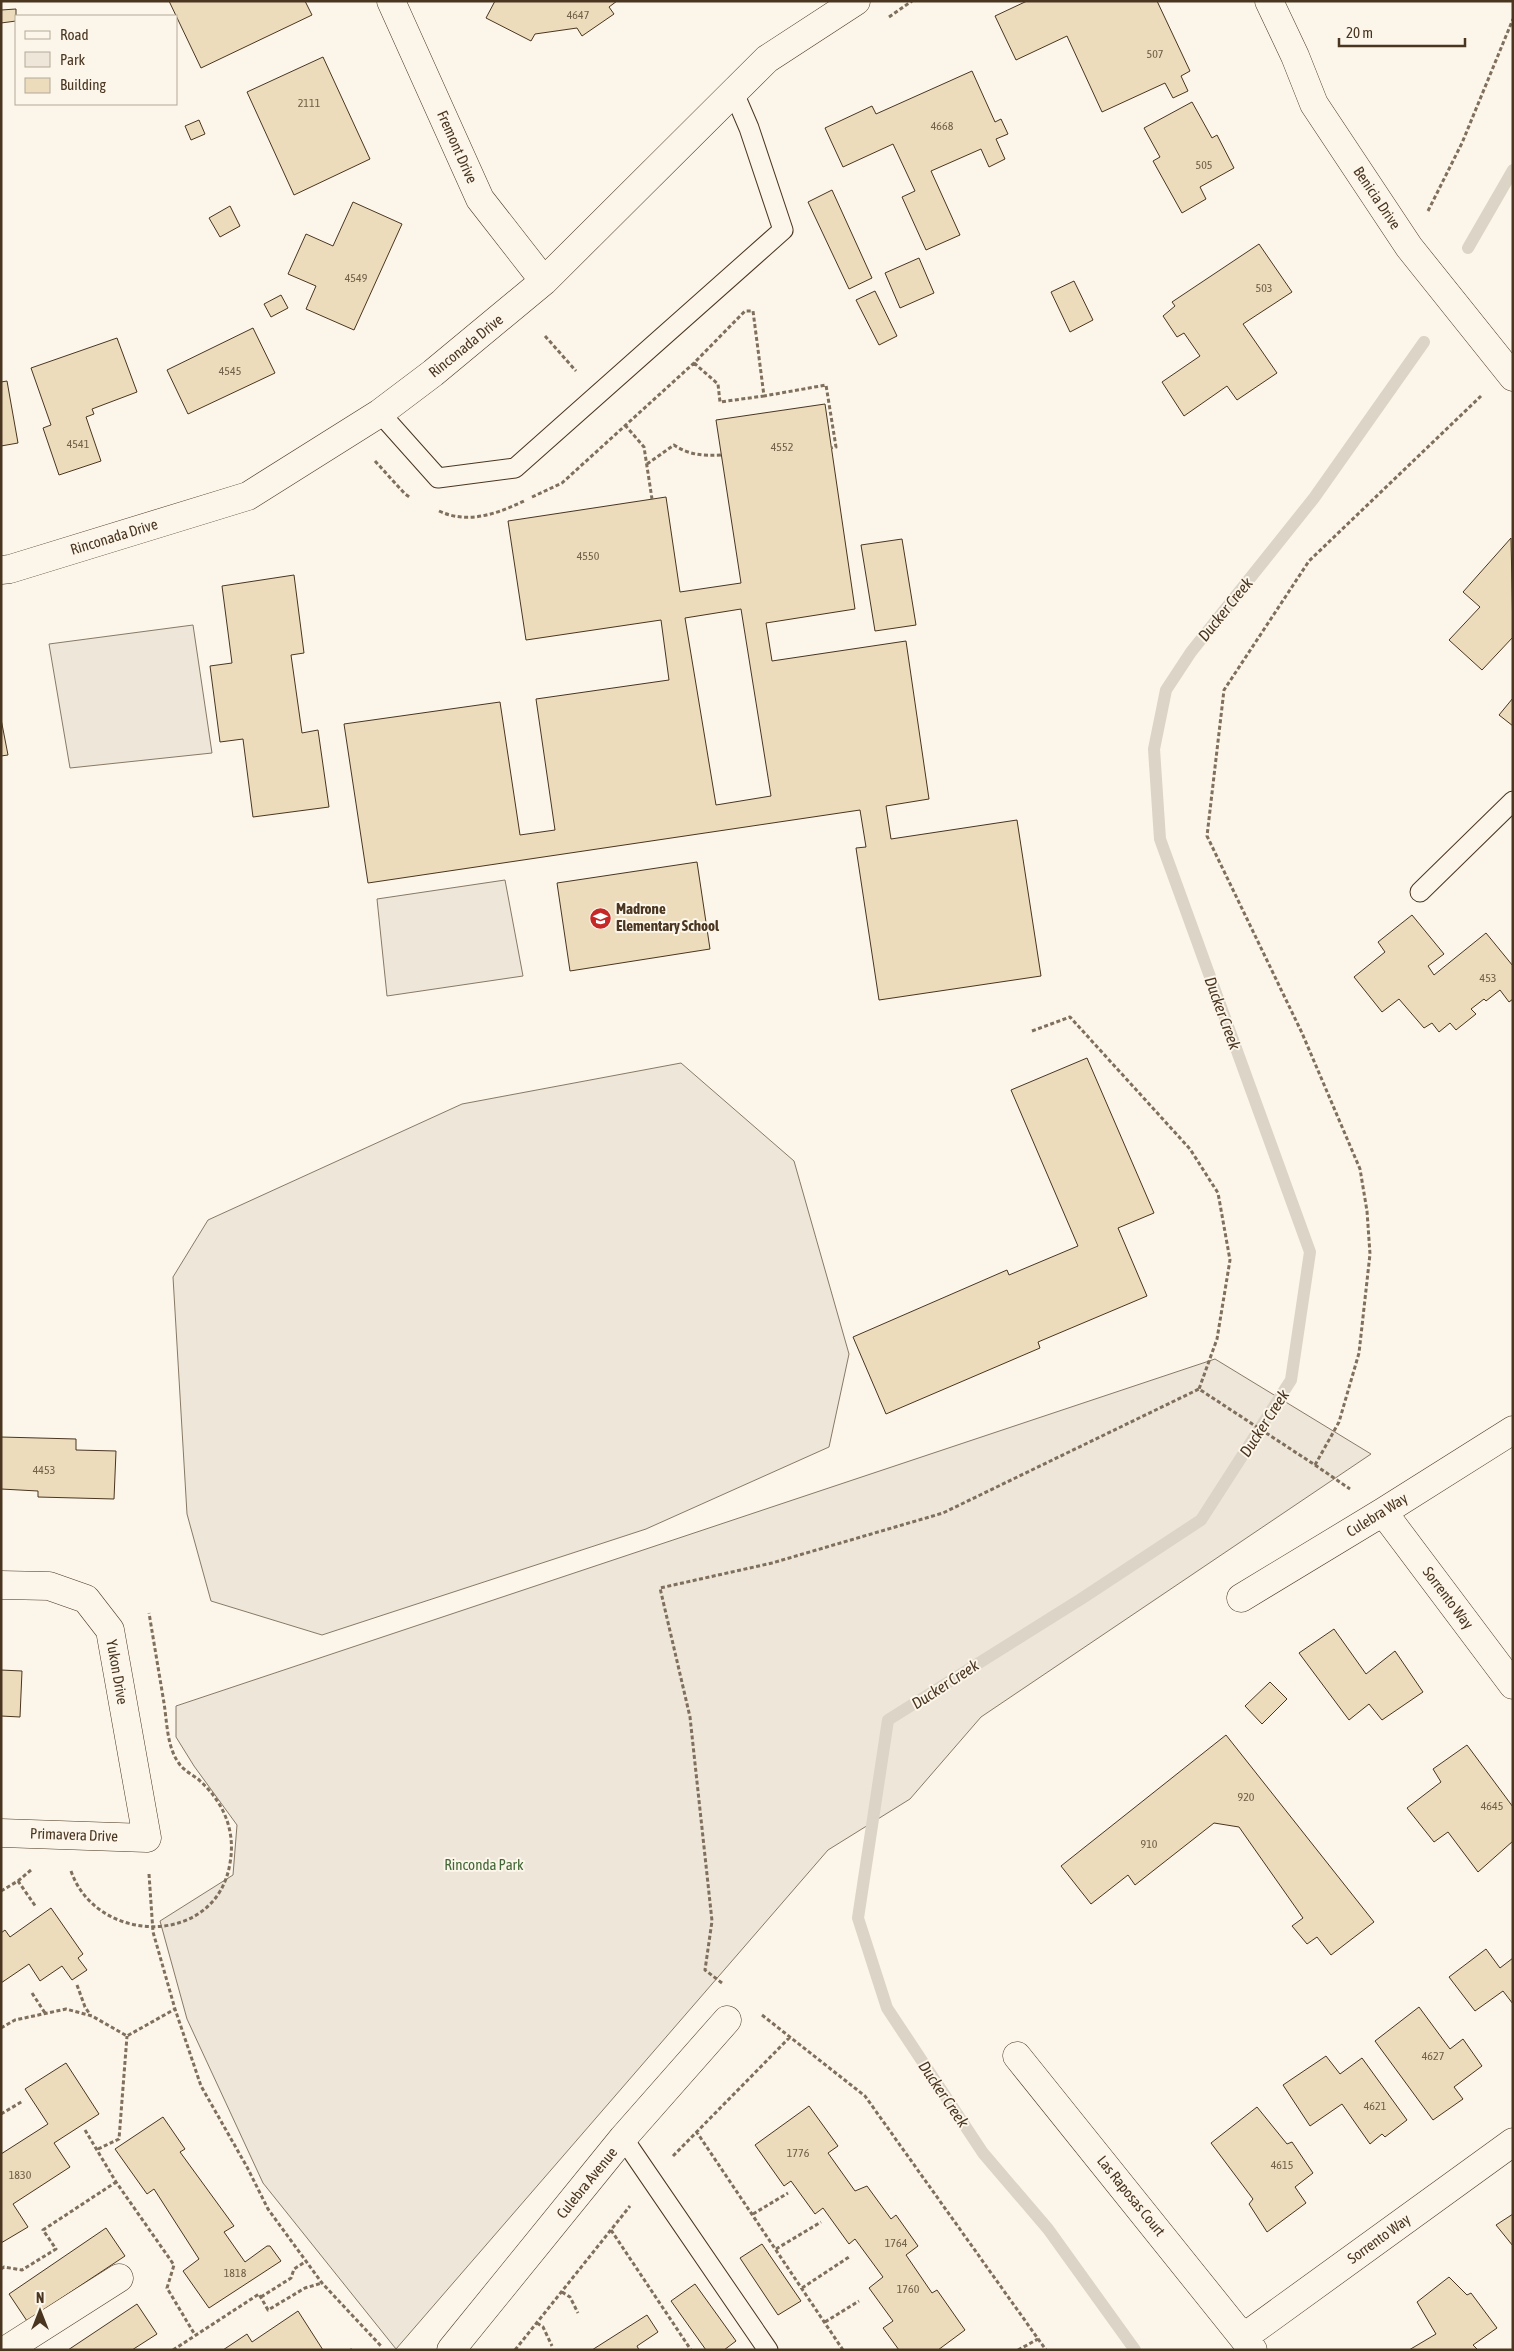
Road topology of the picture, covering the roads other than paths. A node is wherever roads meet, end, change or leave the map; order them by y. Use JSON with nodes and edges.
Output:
{"nodes":[{"id":1,"x":391,"y":1,"type":"edge"},
{"id":2,"x":856,"y":1,"type":"edge"},
{"id":3,"x":1269,"y":1,"type":"edge"},
{"id":4,"x":734,"y":93,"type":"junction"},
{"id":5,"x":544,"y":281,"type":"junction"},
{"id":6,"x":1510,"y":374,"type":"edge"},
{"id":7,"x":380,"y":413,"type":"junction"},
{"id":8,"x":1,"y":570,"type":"edge"},
{"id":9,"x":1513,"y":801,"type":"edge"},
{"id":10,"x":1420,"y":892,"type":"dead end"},
{"id":11,"x":1513,"y":1430,"type":"edge"},
{"id":12,"x":1383,"y":1512,"type":"junction"},
{"id":13,"x":1,"y":1585,"type":"edge"},
{"id":14,"x":1241,"y":1598,"type":"dead end"},
{"id":15,"x":1513,"y":1685,"type":"edge"},
{"id":16,"x":1,"y":1833,"type":"edge"},
{"id":17,"x":147,"y":1838,"type":"joint"},
{"id":18,"x":727,"y":2020,"type":"dead end"},
{"id":19,"x":1017,"y":2056,"type":"dead end"},
{"id":20,"x":623,"y":2138,"type":"junction"},
{"id":21,"x":1513,"y":2142,"type":"edge"},
{"id":22,"x":119,"y":2278,"type":"dead end"},
{"id":23,"x":1249,"y":2343,"type":"edge"},
{"id":24,"x":6,"y":2350,"type":"edge"},
{"id":25,"x":451,"y":2350,"type":"edge"},
{"id":26,"x":768,"y":2350,"type":"edge"}],
"edges":[{"from":1,"to":5,"type":"street","name":"Fremont Drive"},
{"from":2,"to":4,"type":"street","name":"Rinconada Drive"},
{"from":3,"to":6,"type":"street","name":"Benicia Drive"},
{"from":4,"to":5,"type":"street","name":"Rinconada Drive"},
{"from":4,"to":7,"type":"lane"},
{"from":5,"to":7,"type":"street","name":"Rinconada Drive"},
{"from":7,"to":8,"type":"street","name":"Rinconada Drive"},
{"from":9,"to":10,"type":"lane"},
{"from":11,"to":12,"type":"street","name":"Culebra Way"},
{"from":12,"to":14,"type":"street","name":"Culebra Way"},
{"from":12,"to":15,"type":"street","name":"Sorrento Way"},
{"from":13,"to":17,"type":"street","name":"Yukon Drive"},
{"from":16,"to":17,"type":"street","name":"Primavera Drive"},
{"from":18,"to":20,"type":"street","name":"Culebra Avenue"},
{"from":19,"to":23,"type":"street","name":"Las Raposas Court"},
{"from":20,"to":25,"type":"street","name":"Culebra Avenue"},
{"from":20,"to":26,"type":"lane"},
{"from":21,"to":23,"type":"street","name":"Sorrento Way"},
{"from":22,"to":24,"type":"street"}]}
